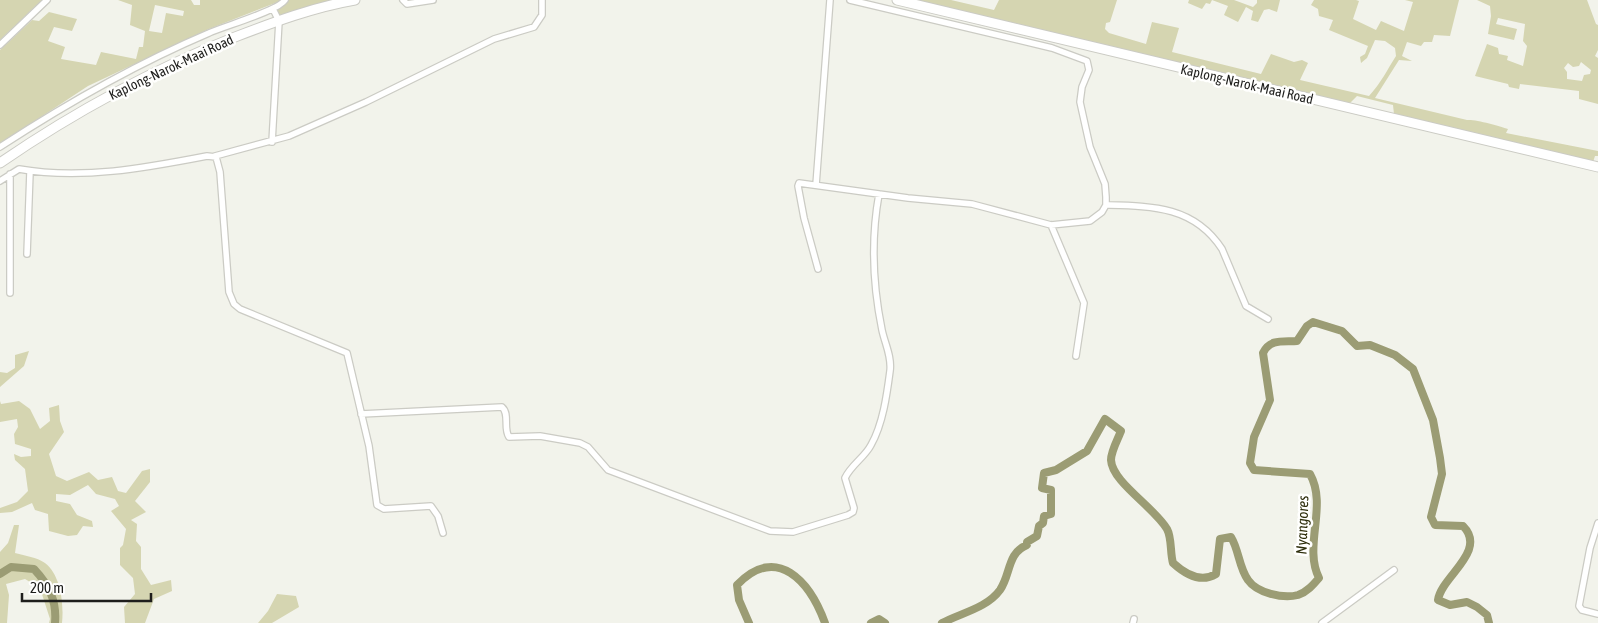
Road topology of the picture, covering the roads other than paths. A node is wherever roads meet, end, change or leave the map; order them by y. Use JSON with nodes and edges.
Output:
{"nodes":[{"id":1,"x":47,"y":0,"type":"edge"},
{"id":2,"x":285,"y":0,"type":"edge"},
{"id":3,"x":355,"y":0,"type":"edge"},
{"id":4,"x":403,"y":0,"type":"edge"},
{"id":5,"x":433,"y":0,"type":"edge"},
{"id":6,"x":542,"y":0,"type":"edge"},
{"id":7,"x":830,"y":0,"type":"edge"},
{"id":8,"x":850,"y":0,"type":"edge"},
{"id":9,"x":897,"y":0,"type":"edge"},
{"id":10,"x":273,"y":9,"type":"junction"},
{"id":11,"x":278,"y":21,"type":"junction"},
{"id":12,"x":0,"y":45,"type":"edge"},
{"id":13,"x":141,"y":66,"type":"junction"},
{"id":14,"x":147,"y":76,"type":"junction"},
{"id":15,"x":22,"y":133,"type":"junction"},
{"id":16,"x":29,"y":142,"type":"junction"},
{"id":17,"x":272,"y":142,"type":"junction"},
{"id":18,"x":0,"y":147,"type":"edge"},
{"id":19,"x":214,"y":156,"type":"junction"},
{"id":20,"x":0,"y":163,"type":"edge"},
{"id":21,"x":1598,"y":167,"type":"edge"},
{"id":22,"x":30,"y":172,"type":"junction"},
{"id":23,"x":10,"y":174,"type":"junction"},
{"id":24,"x":0,"y":181,"type":"edge"},
{"id":25,"x":816,"y":185,"type":"junction"},
{"id":26,"x":879,"y":194,"type":"junction"},
{"id":27,"x":1106,"y":205,"type":"junction"},
{"id":28,"x":1051,"y":225,"type":"junction"},
{"id":29,"x":27,"y":254,"type":"dead end"},
{"id":30,"x":818,"y":269,"type":"dead end"},
{"id":31,"x":10,"y":293,"type":"dead end"},
{"id":32,"x":1268,"y":319,"type":"dead end"},
{"id":33,"x":1076,"y":356,"type":"dead end"},
{"id":34,"x":361,"y":414,"type":"junction"},
{"id":35,"x":1598,"y":523,"type":"edge"},
{"id":36,"x":443,"y":533,"type":"dead end"},
{"id":37,"x":1394,"y":570,"type":"dead end"},
{"id":38,"x":1598,"y":614,"type":"edge"},
{"id":39,"x":1322,"y":623,"type":"edge"}],
"edges":[{"from":1,"to":12,"type":"street"},
{"from":2,"to":10,"type":"street"},
{"from":3,"to":11,"type":"highway","name":"Kaplong-Narok-Maai Road"},
{"from":4,"to":5,"type":"street"},
{"from":6,"to":17,"type":"street"},
{"from":7,"to":25,"type":"street"},
{"from":8,"to":27,"type":"street"},
{"from":9,"to":21,"type":"highway","name":"Kaplong-Narok-Maai Road"},
{"from":10,"to":11,"type":"street"},
{"from":10,"to":13,"type":"street"},
{"from":11,"to":14,"type":"highway","name":"Kaplong-Narok-Maai Road"},
{"from":11,"to":17,"type":"street"},
{"from":13,"to":14,"type":"street"},
{"from":13,"to":15,"type":"street"},
{"from":14,"to":16,"type":"highway","name":"Kaplong-Narok-Maai Road"},
{"from":15,"to":16,"type":"street"},
{"from":15,"to":18,"type":"street"},
{"from":16,"to":20,"type":"highway","name":"Kaplong-Narok-Maai Road"},
{"from":17,"to":19,"type":"street"},
{"from":19,"to":22,"type":"street"},
{"from":19,"to":34,"type":"street"},
{"from":22,"to":23,"type":"street"},
{"from":22,"to":29,"type":"street"},
{"from":23,"to":24,"type":"street"},
{"from":23,"to":31,"type":"street"},
{"from":25,"to":26,"type":"street"},
{"from":25,"to":30,"type":"street"},
{"from":26,"to":28,"type":"street"},
{"from":26,"to":34,"type":"street"},
{"from":27,"to":28,"type":"street"},
{"from":27,"to":32,"type":"street"},
{"from":28,"to":33,"type":"street"},
{"from":34,"to":36,"type":"street"},
{"from":35,"to":38,"type":"street"},
{"from":37,"to":39,"type":"street"}]}
